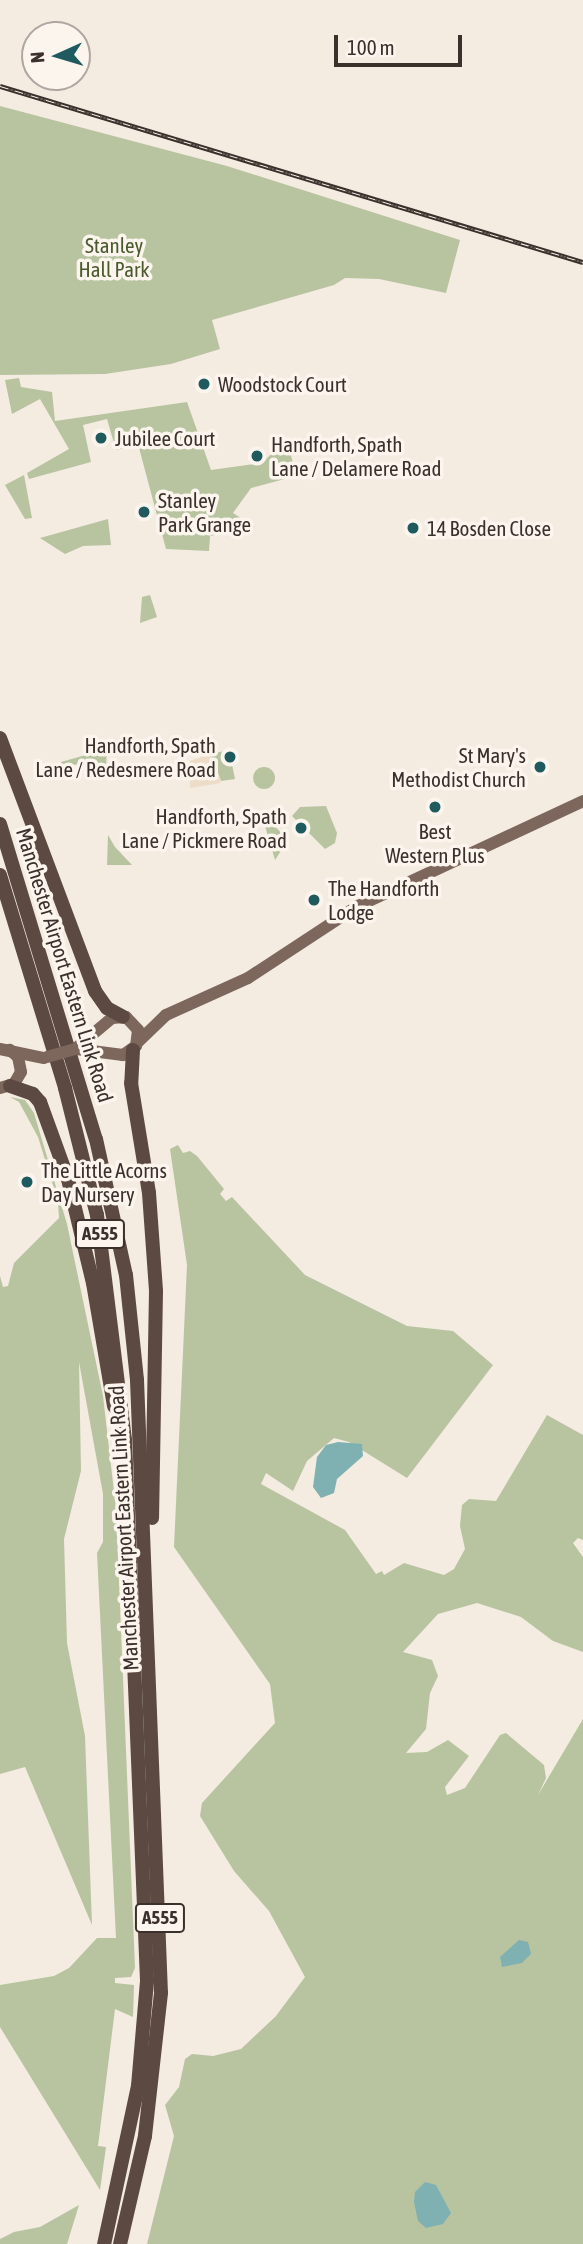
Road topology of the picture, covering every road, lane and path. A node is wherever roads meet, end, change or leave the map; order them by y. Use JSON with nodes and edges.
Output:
{"nodes":[{"id":1,"x":0,"y":738,"type":"edge"},
{"id":2,"x":583,"y":801,"type":"edge"},
{"id":3,"x":0,"y":824,"type":"edge"},
{"id":4,"x":0,"y":875,"type":"edge"},
{"id":5,"x":166,"y":1016,"type":"junction"},
{"id":6,"x":124,"y":1017,"type":"junction"},
{"id":7,"x":103,"y":1026,"type":"junction"},
{"id":8,"x":136,"y":1046,"type":"junction"},
{"id":9,"x":76,"y":1049,"type":"junction"},
{"id":10,"x":5,"y":1050,"type":"edge"},
{"id":11,"x":110,"y":1054,"type":"junction"},
{"id":12,"x":46,"y":1058,"type":"junction"},
{"id":13,"x":10,"y":1083,"type":"edge"},
{"id":14,"x":146,"y":1589,"type":"junction"},
{"id":15,"x":133,"y":1606,"type":"junction"},
{"id":16,"x":104,"y":2244,"type":"edge"},
{"id":17,"x":120,"y":2244,"type":"edge"}],
"edges":[{"from":1,"to":6,"type":"highway"},
{"from":2,"to":5,"type":"main road"},
{"from":3,"to":14,"type":"highway","name":"Manchester Airport Eastern Link Road","number":"A555"},
{"from":4,"to":15,"type":"highway","name":"Manchester Airport Eastern Link Road","number":"A555"},
{"from":5,"to":6,"type":"main road"},
{"from":5,"to":8,"type":"main road"},
{"from":6,"to":7,"type":"main road"},
{"from":6,"to":8,"type":"main road"},
{"from":7,"to":9,"type":"main road"},
{"from":7,"to":11,"type":"main road"},
{"from":8,"to":11,"type":"main road"},
{"from":8,"to":14,"type":"highway"},
{"from":9,"to":11,"type":"main road"},
{"from":9,"to":12,"type":"main road","bridge":true},
{"from":10,"to":12,"type":"main road"},
{"from":10,"to":13,"type":"main road"},
{"from":12,"to":13,"type":"main road"},
{"from":13,"to":15,"type":"highway"},
{"from":14,"to":17,"type":"highway","name":"Manchester Airport Eastern Link Road","number":"A555"},
{"from":15,"to":16,"type":"highway","name":"Manchester Airport Eastern Link Road","number":"A555"}]}
